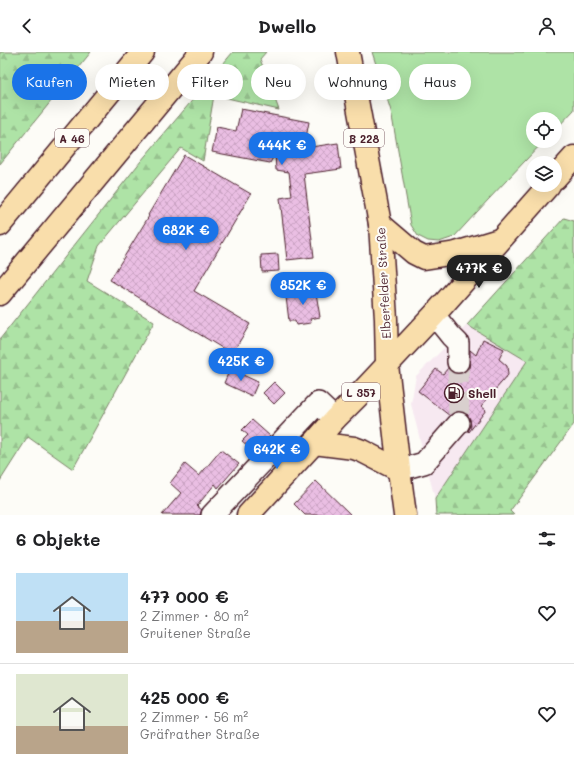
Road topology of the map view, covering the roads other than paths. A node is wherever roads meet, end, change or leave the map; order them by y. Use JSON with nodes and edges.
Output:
{"nodes":[{"id":1,"x":143,"y":52,"type":"edge"},
{"id":2,"x":201,"y":52,"type":"edge"},
{"id":3,"x":348,"y":52,"type":"edge"},
{"id":4,"x":574,"y":157,"type":"edge"},
{"id":5,"x":562,"y":170,"type":"edge"},
{"id":6,"x":543,"y":192,"type":"edge"},
{"id":7,"x":380,"y":224,"type":"junction"},
{"id":8,"x":0,"y":225,"type":"edge"},
{"id":9,"x":499,"y":240,"type":"junction"},
{"id":10,"x":0,"y":294,"type":"edge"},
{"id":11,"x":434,"y":315,"type":"junction"},
{"id":12,"x":458,"y":362,"type":"tunnel mouth"},
{"id":13,"x":387,"y":365,"type":"junction"},
{"id":14,"x":335,"y":419,"type":"junction"},
{"id":15,"x":459,"y":423,"type":"tunnel mouth"},
{"id":16,"x":314,"y":443,"type":"junction"},
{"id":17,"x":399,"y":470,"type":"junction"},
{"id":18,"x":212,"y":515,"type":"edge"},
{"id":19,"x":248,"y":515,"type":"edge"},
{"id":20,"x":405,"y":515,"type":"edge"}],
"edges":[{"from":1,"to":8,"type":"main road","number":"A 46"},
{"from":2,"to":10,"type":"main road"},
{"from":3,"to":7,"type":"main road","name":"Elberfelder Straße","number":"B 228"},
{"from":4,"to":5,"type":"main road"},
{"from":6,"to":9,"type":"main road","number":"L 357"},
{"from":7,"to":9,"type":"main road"},
{"from":7,"to":13,"type":"main road","name":"Elberfelder Straße","number":"B 228"},
{"from":9,"to":11,"type":"main road","number":"L 357"},
{"from":11,"to":12,"type":"street"},
{"from":11,"to":13,"type":"main road","number":"L 357"},
{"from":13,"to":14,"type":"main road","number":"L 357"},
{"from":13,"to":17,"type":"main road","name":"Elberfelder Straße","number":"B 228"},
{"from":14,"to":16,"type":"main road","number":"L 357"},
{"from":14,"to":18,"type":"street"},
{"from":15,"to":17,"type":"street"},
{"from":16,"to":17,"type":"main road"},
{"from":16,"to":19,"type":"main road","number":"L 357"},
{"from":17,"to":20,"type":"main road","name":"Elberfelder Straße","number":"B 228"}]}
